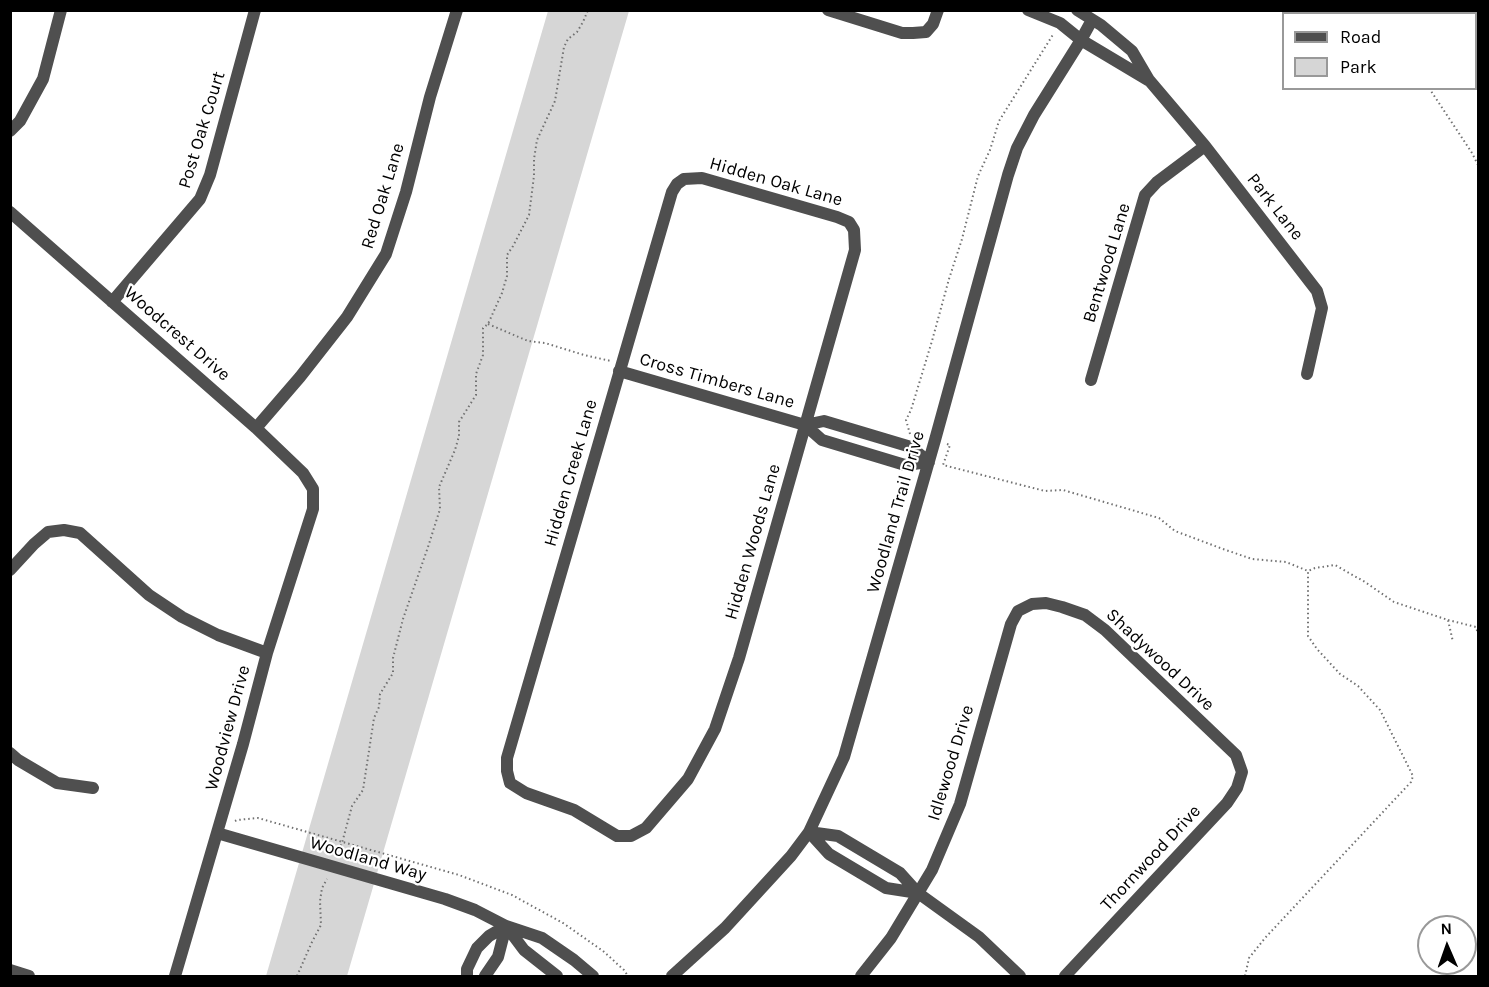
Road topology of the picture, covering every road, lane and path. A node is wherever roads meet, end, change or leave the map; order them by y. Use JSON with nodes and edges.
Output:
{"nodes":[{"id":1,"x":61,"y":10,"type":"edge"},
{"id":2,"x":255,"y":10,"type":"edge"},
{"id":3,"x":457,"y":10,"type":"edge"},
{"id":4,"x":588,"y":10,"type":"edge"},
{"id":5,"x":828,"y":10,"type":"edge"},
{"id":6,"x":938,"y":10,"type":"edge"},
{"id":7,"x":1028,"y":10,"type":"edge"},
{"id":8,"x":1077,"y":10,"type":"edge"},
{"id":9,"x":1092,"y":20,"type":"junction"},
{"id":10,"x":1060,"y":23,"type":"junction"},
{"id":11,"x":1081,"y":40,"type":"junction"},
{"id":12,"x":1149,"y":80,"type":"junction"},
{"id":13,"x":1430,"y":90,"type":"edge"},
{"id":14,"x":10,"y":131,"type":"edge"},
{"id":15,"x":1206,"y":146,"type":"junction"},
{"id":16,"x":1479,"y":165,"type":"edge"},
{"id":17,"x":684,"y":179,"type":"joint"},
{"id":18,"x":10,"y":212,"type":"edge"},
{"id":19,"x":854,"y":230,"type":"joint"},
{"id":20,"x":112,"y":302,"type":"junction"},
{"id":21,"x":488,"y":324,"type":"junction"},
{"id":22,"x":620,"y":367,"type":"junction"},
{"id":23,"x":1307,"y":374,"type":"dead end"},
{"id":24,"x":1091,"y":380,"type":"dead end"},
{"id":25,"x":805,"y":425,"type":"junction"},
{"id":26,"x":256,"y":428,"type":"junction"},
{"id":27,"x":935,"y":440,"type":"junction"},
{"id":28,"x":929,"y":462,"type":"junction"},
{"id":29,"x":313,"y":489,"type":"joint"},
{"id":30,"x":10,"y":570,"type":"edge"},
{"id":31,"x":1308,"y":571,"type":"junction"},
{"id":32,"x":1018,"y":611,"type":"joint"},
{"id":33,"x":1448,"y":620,"type":"junction"},
{"id":34,"x":1478,"y":626,"type":"edge"},
{"id":35,"x":1479,"y":634,"type":"edge"},
{"id":36,"x":1453,"y":642,"type":"dead end"},
{"id":37,"x":267,"y":653,"type":"junction"},
{"id":38,"x":10,"y":753,"type":"edge"},
{"id":39,"x":1236,"y":755,"type":"joint"},
{"id":40,"x":93,"y":788,"type":"dead end"},
{"id":41,"x":809,"y":832,"type":"junction"},
{"id":42,"x":217,"y":833,"type":"junction"},
{"id":43,"x":631,"y":836,"type":"joint"},
{"id":44,"x":342,"y":843,"type":"junction"},
{"id":45,"x":333,"y":868,"type":"junction"},
{"id":46,"x":918,"y":893,"type":"junction"},
{"id":47,"x":506,"y":926,"type":"junction"},
{"id":48,"x":10,"y":970,"type":"edge"},
{"id":49,"x":29,"y":976,"type":"edge"},
{"id":50,"x":174,"y":976,"type":"edge"},
{"id":51,"x":297,"y":976,"type":"edge"},
{"id":52,"x":467,"y":976,"type":"edge"},
{"id":53,"x":485,"y":976,"type":"edge"},
{"id":54,"x":557,"y":976,"type":"edge"},
{"id":55,"x":593,"y":976,"type":"edge"},
{"id":56,"x":628,"y":976,"type":"edge"},
{"id":57,"x":672,"y":976,"type":"edge"},
{"id":58,"x":861,"y":976,"type":"edge"},
{"id":59,"x":1020,"y":976,"type":"edge"},
{"id":60,"x":1065,"y":976,"type":"edge"},
{"id":61,"x":1245,"y":976,"type":"edge"}],
"edges":[{"from":1,"to":14,"type":"street"},
{"from":2,"to":20,"type":"street","name":"Post Oak Court"},
{"from":3,"to":26,"type":"street","name":"Red Oak Lane"},
{"from":4,"to":21,"type":"path"},
{"from":5,"to":6,"type":"street"},
{"from":7,"to":10,"type":"street","name":"Park Lane"},
{"from":8,"to":9,"type":"street","name":"Park Lane"},
{"from":9,"to":11,"type":"street","name":"Woodland Trail Drive"},
{"from":9,"to":12,"type":"street","name":"Park Lane"},
{"from":10,"to":11,"type":"street","name":"Park Lane"},
{"from":10,"to":27,"type":"path"},
{"from":11,"to":12,"type":"street","name":"Park Lane"},
{"from":11,"to":27,"type":"street","name":"Woodland Trail Drive"},
{"from":12,"to":15,"type":"street","name":"Park Lane"},
{"from":13,"to":16,"type":"path"},
{"from":15,"to":23,"type":"street","name":"Park Lane"},
{"from":15,"to":24,"type":"street","name":"Bentwood Lane"},
{"from":17,"to":19,"type":"street","name":"Hidden Oak Lane"},
{"from":17,"to":22,"type":"street","name":"Hidden Creek Lane"},
{"from":18,"to":20,"type":"street","name":"Woodcrest Drive"},
{"from":19,"to":25,"type":"street","name":"Hidden Woods Lane"},
{"from":20,"to":26,"type":"street","name":"Woodcrest Drive"},
{"from":21,"to":22,"type":"path"},
{"from":21,"to":44,"type":"path"},
{"from":22,"to":25,"type":"street","name":"Cross Timbers Lane"},
{"from":22,"to":43,"type":"street","name":"Hidden Creek Lane"},
{"from":25,"to":28,"type":"street","name":"Cross Timbers Lane"},
{"from":25,"to":28,"type":"street","name":"Cross Timbers Lane"},
{"from":25,"to":43,"type":"street","name":"Hidden Woods Lane"},
{"from":26,"to":29,"type":"street","name":"Woodcrest Drive"},
{"from":27,"to":28,"type":"street","name":"Woodland Trail Drive"},
{"from":27,"to":31,"type":"path"},
{"from":28,"to":41,"type":"street","name":"Woodland Trail Drive"},
{"from":29,"to":37,"type":"street","name":"Woodview Drive"},
{"from":30,"to":37,"type":"street"},
{"from":31,"to":33,"type":"path"},
{"from":31,"to":61,"type":"path"},
{"from":32,"to":39,"type":"street","name":"Shadywood Drive"},
{"from":32,"to":46,"type":"street","name":"Idlewood Drive"},
{"from":33,"to":34,"type":"path"},
{"from":33,"to":36,"type":"path"},
{"from":34,"to":35,"type":"path"},
{"from":37,"to":42,"type":"street","name":"Woodview Drive"},
{"from":38,"to":40,"type":"street"},
{"from":39,"to":60,"type":"street","name":"Thornwood Drive"},
{"from":41,"to":46,"type":"street"},
{"from":41,"to":46,"type":"street"},
{"from":41,"to":57,"type":"street","name":"Woodland Trail Drive"},
{"from":42,"to":44,"type":"path"},
{"from":42,"to":45,"type":"street","name":"Woodland Way"},
{"from":42,"to":50,"type":"street","name":"Woodview Drive"},
{"from":44,"to":45,"type":"path"},
{"from":44,"to":56,"type":"path"},
{"from":45,"to":47,"type":"street","name":"Woodland Way"},
{"from":45,"to":51,"type":"path"},
{"from":46,"to":58,"type":"street","name":"Idlewood Drive"},
{"from":46,"to":59,"type":"street"},
{"from":47,"to":52,"type":"street"},
{"from":47,"to":53,"type":"street"},
{"from":47,"to":54,"type":"street","name":"Woodland Way"},
{"from":47,"to":55,"type":"street","name":"Woodland Way"},
{"from":48,"to":49,"type":"street"}]}
